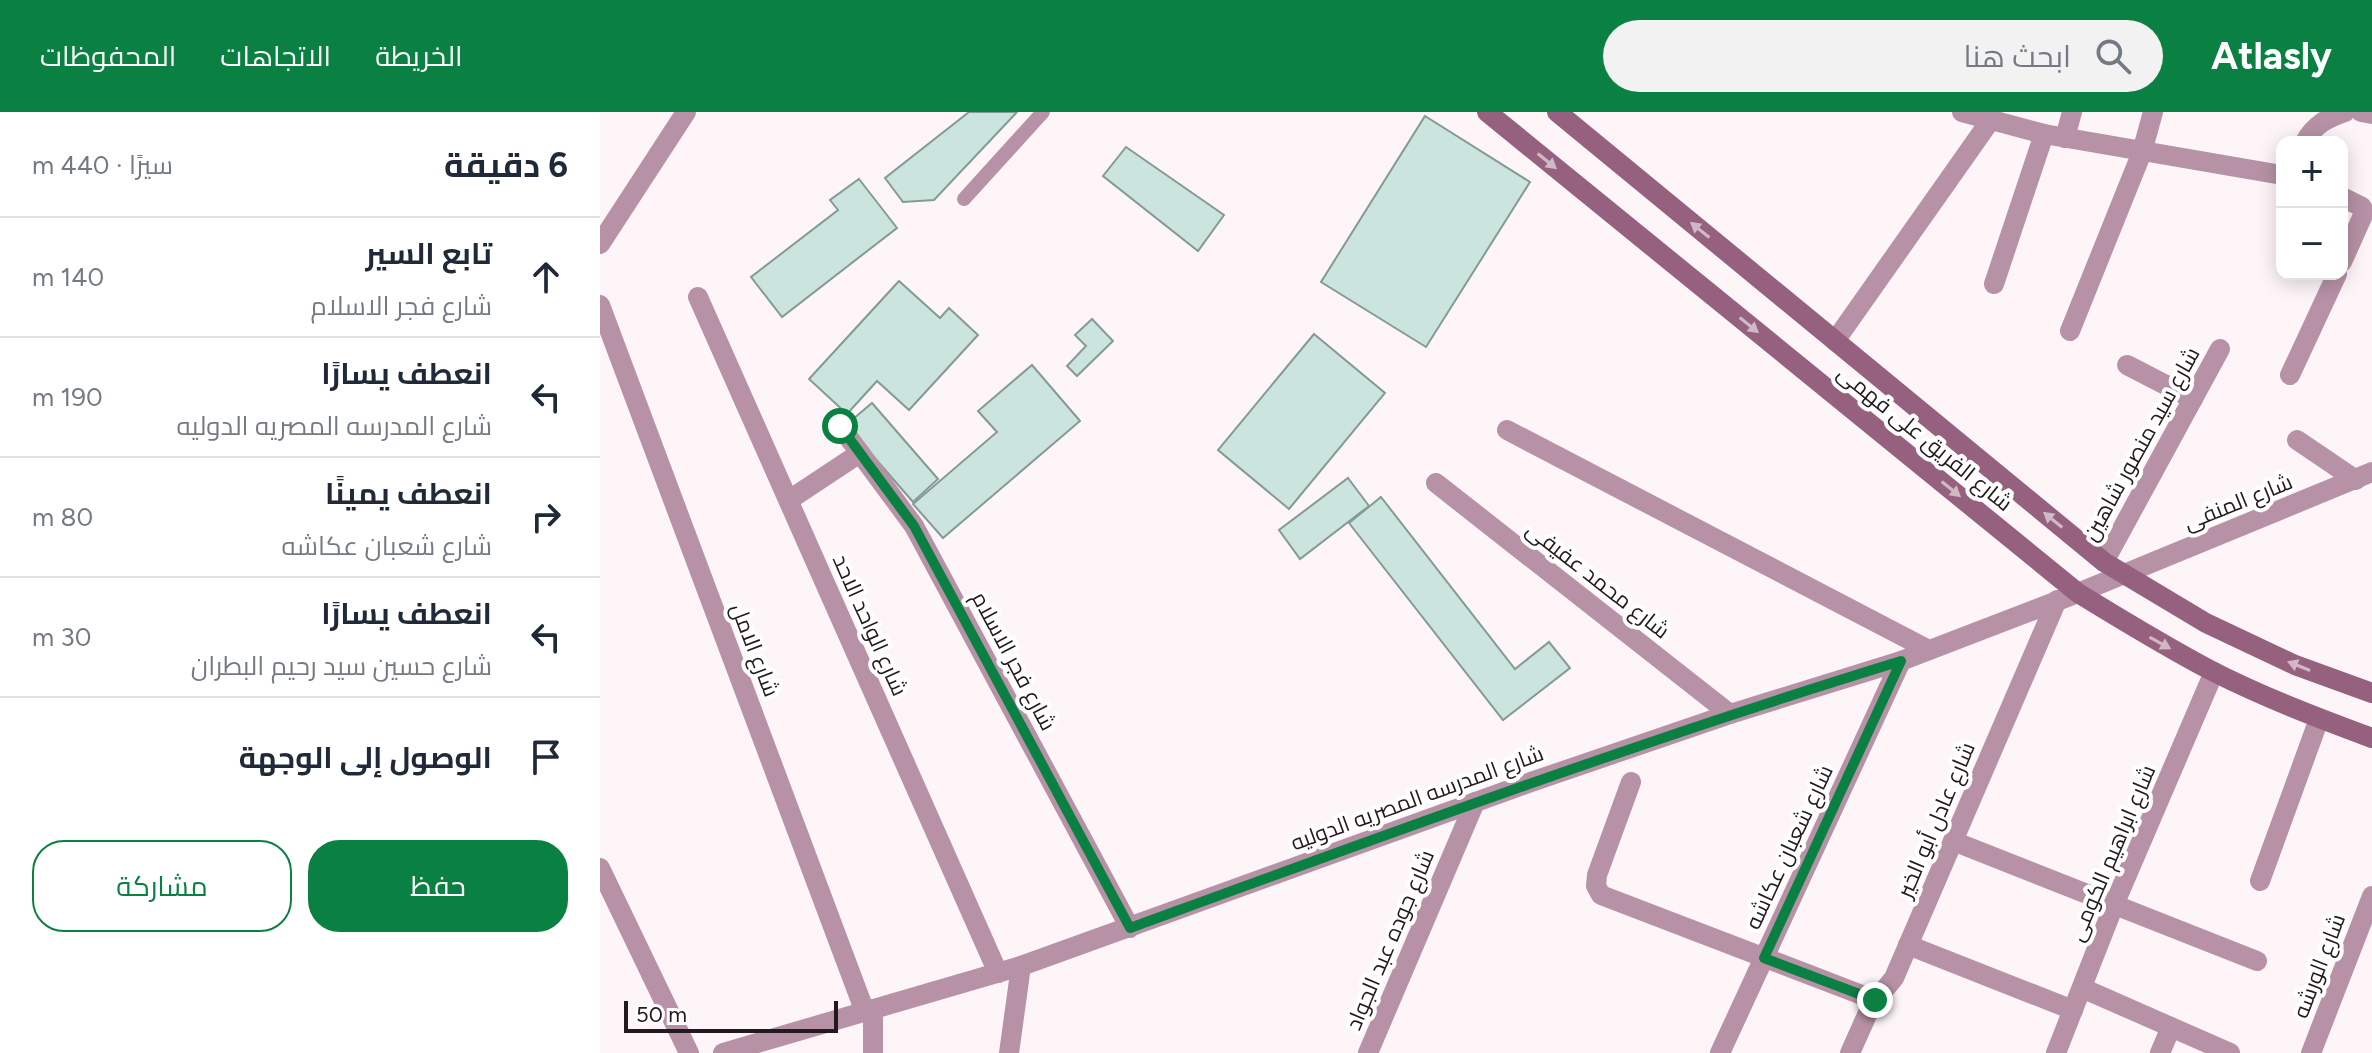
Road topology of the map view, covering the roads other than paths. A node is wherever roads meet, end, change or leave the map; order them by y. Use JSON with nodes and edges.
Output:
{"nodes":[{"id":1,"x":686,"y":112,"type":"edge"},
{"id":2,"x":1043,"y":112,"type":"edge"},
{"id":3,"x":1487,"y":112,"type":"edge"},
{"id":4,"x":1557,"y":112,"type":"edge"},
{"id":5,"x":2072,"y":112,"type":"edge"},
{"id":6,"x":2153,"y":112,"type":"edge"},
{"id":7,"x":2345,"y":112,"type":"edge"},
{"id":8,"x":2361,"y":112,"type":"edge"},
{"id":9,"x":2372,"y":114,"type":"edge"},
{"id":10,"x":1975,"y":116,"type":"edge"},
{"id":11,"x":2044,"y":134,"type":"junction"},
{"id":12,"x":2308,"y":136,"type":"edge"},
{"id":13,"x":2065,"y":138,"type":"junction"},
{"id":14,"x":2142,"y":152,"type":"junction"},
{"id":15,"x":2276,"y":174,"type":"edge"},
{"id":16,"x":964,"y":199,"type":"dead end"},
{"id":17,"x":2348,"y":200,"type":"edge"},
{"id":18,"x":600,"y":244,"type":"edge"},
{"id":19,"x":2348,"y":249,"type":"edge"},
{"id":20,"x":2334,"y":280,"type":"edge"},
{"id":21,"x":1994,"y":284,"type":"dead end"},
{"id":22,"x":698,"y":297,"type":"dead end"},
{"id":23,"x":600,"y":305,"type":"edge"},
{"id":24,"x":2070,"y":331,"type":"dead end"},
{"id":25,"x":1835,"y":341,"type":"junction"},
{"id":26,"x":2220,"y":349,"type":"dead end"},
{"id":27,"x":2127,"y":365,"type":"dead end"},
{"id":28,"x":2290,"y":375,"type":"dead end"},
{"id":29,"x":2193,"y":399,"type":"junction"},
{"id":30,"x":840,"y":426,"type":"dead end"},
{"id":31,"x":1507,"y":430,"type":"dead end"},
{"id":32,"x":2297,"y":440,"type":"dead end"},
{"id":33,"x":860,"y":453,"type":"junction"},
{"id":34,"x":2364,"y":476,"type":"edge"},
{"id":35,"x":1436,"y":483,"type":"dead end"},
{"id":36,"x":789,"y":500,"type":"junction"},
{"id":37,"x":2104,"y":562,"type":"junction"},
{"id":38,"x":2122,"y":574,"type":"junction"},
{"id":39,"x":2078,"y":593,"type":"junction"},
{"id":40,"x":2057,"y":600,"type":"junction"},
{"id":41,"x":1929,"y":650,"type":"junction"},
{"id":42,"x":1901,"y":661,"type":"junction"},
{"id":43,"x":2214,"y":672,"type":"junction"},
{"id":44,"x":2372,"y":693,"type":"edge"},
{"id":45,"x":1730,"y":714,"type":"junction"},
{"id":46,"x":2319,"y":719,"type":"junction"},
{"id":47,"x":2372,"y":738,"type":"edge"},
{"id":48,"x":1631,"y":782,"type":"dead end"},
{"id":49,"x":1475,"y":802,"type":"junction"},
{"id":50,"x":1953,"y":841,"type":"junction"},
{"id":51,"x":600,"y":868,"type":"edge"},
{"id":52,"x":2260,"y":881,"type":"dead end"},
{"id":53,"x":2372,"y":896,"type":"edge"},
{"id":54,"x":2114,"y":905,"type":"junction"},
{"id":55,"x":1130,"y":928,"type":"junction"},
{"id":56,"x":1908,"y":945,"type":"junction"},
{"id":57,"x":1764,"y":958,"type":"junction"},
{"id":58,"x":2257,"y":961,"type":"dead end"},
{"id":59,"x":1021,"y":966,"type":"junction"},
{"id":60,"x":998,"y":973,"type":"junction"},
{"id":61,"x":2082,"y":988,"type":"junction"},
{"id":62,"x":1875,"y":1000,"type":"junction"},
{"id":63,"x":2073,"y":1010,"type":"junction"},
{"id":64,"x":869,"y":1011,"type":"junction"},
{"id":65,"x":2171,"y":1027,"type":"junction"},
{"id":66,"x":763,"y":1047,"type":"edge"},
{"id":67,"x":689,"y":1053,"type":"edge"},
{"id":68,"x":723,"y":1053,"type":"edge"},
{"id":69,"x":873,"y":1053,"type":"edge"},
{"id":70,"x":1009,"y":1053,"type":"edge"},
{"id":71,"x":1368,"y":1053,"type":"edge"},
{"id":72,"x":1720,"y":1053,"type":"edge"},
{"id":73,"x":1850,"y":1053,"type":"edge"},
{"id":74,"x":2056,"y":1053,"type":"edge"},
{"id":75,"x":2160,"y":1053,"type":"edge"},
{"id":76,"x":2230,"y":1053,"type":"edge"},
{"id":77,"x":2311,"y":1053,"type":"edge"}],
"edges":[{"from":1,"to":18,"type":"street"},
{"from":2,"to":16,"type":"lane"},
{"from":3,"to":39,"type":"street","name":"شارع الفريق على فهمى","one_way":true},
{"from":25,"to":4,"type":"street","name":"شارع الفريق على فهمى","one_way":true},
{"from":5,"to":13,"type":"street"},
{"from":6,"to":14,"type":"street"},
{"from":7,"to":12,"type":"street"},
{"from":8,"to":9,"type":"street"},
{"from":10,"to":11,"type":"street"},
{"from":10,"to":25,"type":"street"},
{"from":11,"to":13,"type":"street"},
{"from":11,"to":21,"type":"street"},
{"from":13,"to":14,"type":"street"},
{"from":14,"to":15,"type":"street"},
{"from":14,"to":24,"type":"street"},
{"from":17,"to":19,"type":"street"},
{"from":20,"to":28,"type":"street"},
{"from":22,"to":36,"type":"street","name":"شارع الواحد الاحد"},
{"from":23,"to":64,"type":"street","name":"شارع الامل"},
{"from":37,"to":25,"type":"street","name":"شارع الفريق على فهمى","one_way":true},
{"from":26,"to":29,"type":"street","name":"شارع سيد منصور شاهين"},
{"from":27,"to":29,"type":"street"},
{"from":29,"to":37,"type":"street","name":"شارع سيد منصور شاهين"},
{"from":30,"to":33,"type":"street","name":"شارع فجر الاسلام"},
{"from":31,"to":41,"type":"street"},
{"from":32,"to":34,"type":"street"},
{"from":33,"to":36,"type":"street"},
{"from":33,"to":55,"type":"street","name":"شارع فجر الاسلام"},
{"from":34,"to":38,"type":"street","name":"شارع المنفى"},
{"from":35,"to":45,"type":"street","name":"شارع محمد عفيفى"},
{"from":36,"to":60,"type":"street","name":"شارع الواحد الاحد"},
{"from":37,"to":38,"type":"street","name":"شارع الفريق على فهمى"},
{"from":38,"to":39,"type":"street","name":"شارع المدرسه المصريه الدوليه"},
{"from":44,"to":38,"type":"street","name":"شارع الفريق على فهمى","one_way":true},
{"from":39,"to":40,"type":"street","name":"شارع المدرسه المصريه الدوليه"},
{"from":39,"to":43,"type":"street","name":"شارع الفريق على فهمى","one_way":true},
{"from":40,"to":41,"type":"street","name":"شارع المدرسه المصريه الدوليه"},
{"from":40,"to":50,"type":"street","name":"شارع عادل أبو الخير"},
{"from":41,"to":42,"type":"street","name":"شارع المدرسه المصريه الدوليه"},
{"from":42,"to":45,"type":"street","name":"شارع المدرسه المصريه الدوليه"},
{"from":42,"to":57,"type":"street","name":"شارع شعبان عكاشه"},
{"from":43,"to":46,"type":"street","name":"شارع الفريق على فهمى"},
{"from":43,"to":54,"type":"street","name":"شارع ابراهيم الكومى"},
{"from":45,"to":49,"type":"street","name":"شارع المدرسه المصريه الدوليه"},
{"from":46,"to":47,"type":"street","name":"شارع الفريق على فهمى"},
{"from":46,"to":52,"type":"street"},
{"from":48,"to":57,"type":"street"},
{"from":49,"to":55,"type":"street","name":"شارع المدرسه المصريه الدوليه"},
{"from":49,"to":71,"type":"street","name":"شارع جوده عبد الجواد"},
{"from":50,"to":54,"type":"street"},
{"from":50,"to":56,"type":"street","name":"شارع عادل أبو الخير"},
{"from":51,"to":67,"type":"street"},
{"from":53,"to":77,"type":"street","name":"شارع الورشه"},
{"from":54,"to":58,"type":"street"},
{"from":54,"to":61,"type":"street","name":"شارع ابراهيم الكومى"},
{"from":55,"to":59,"type":"street","name":"شارع المدرسه المصريه الدوليه"},
{"from":56,"to":62,"type":"street","name":"شارع عادل أبو الخير"},
{"from":56,"to":63,"type":"street"},
{"from":57,"to":62,"type":"street"},
{"from":57,"to":72,"type":"street","name":"شارع شعبان عكاشه"},
{"from":59,"to":60,"type":"street","name":"شارع المدرسه المصريه الدوليه"},
{"from":59,"to":70,"type":"street"},
{"from":60,"to":64,"type":"street","name":"شارع المدرسه المصريه الدوليه"},
{"from":61,"to":63,"type":"street","name":"شارع ابراهيم الكومى"},
{"from":61,"to":65,"type":"street"},
{"from":62,"to":73,"type":"street","name":"شارع عادل أبو الخير"},
{"from":63,"to":74,"type":"street","name":"شارع ابراهيم الكومى"},
{"from":64,"to":66,"type":"street","name":"شارع المدرسه المصريه الدوليه"},
{"from":64,"to":69,"type":"street"},
{"from":65,"to":75,"type":"street"},
{"from":65,"to":76,"type":"street"},
{"from":66,"to":68,"type":"street","name":"شارع المدرسه المصريه الدوليه"}]}
